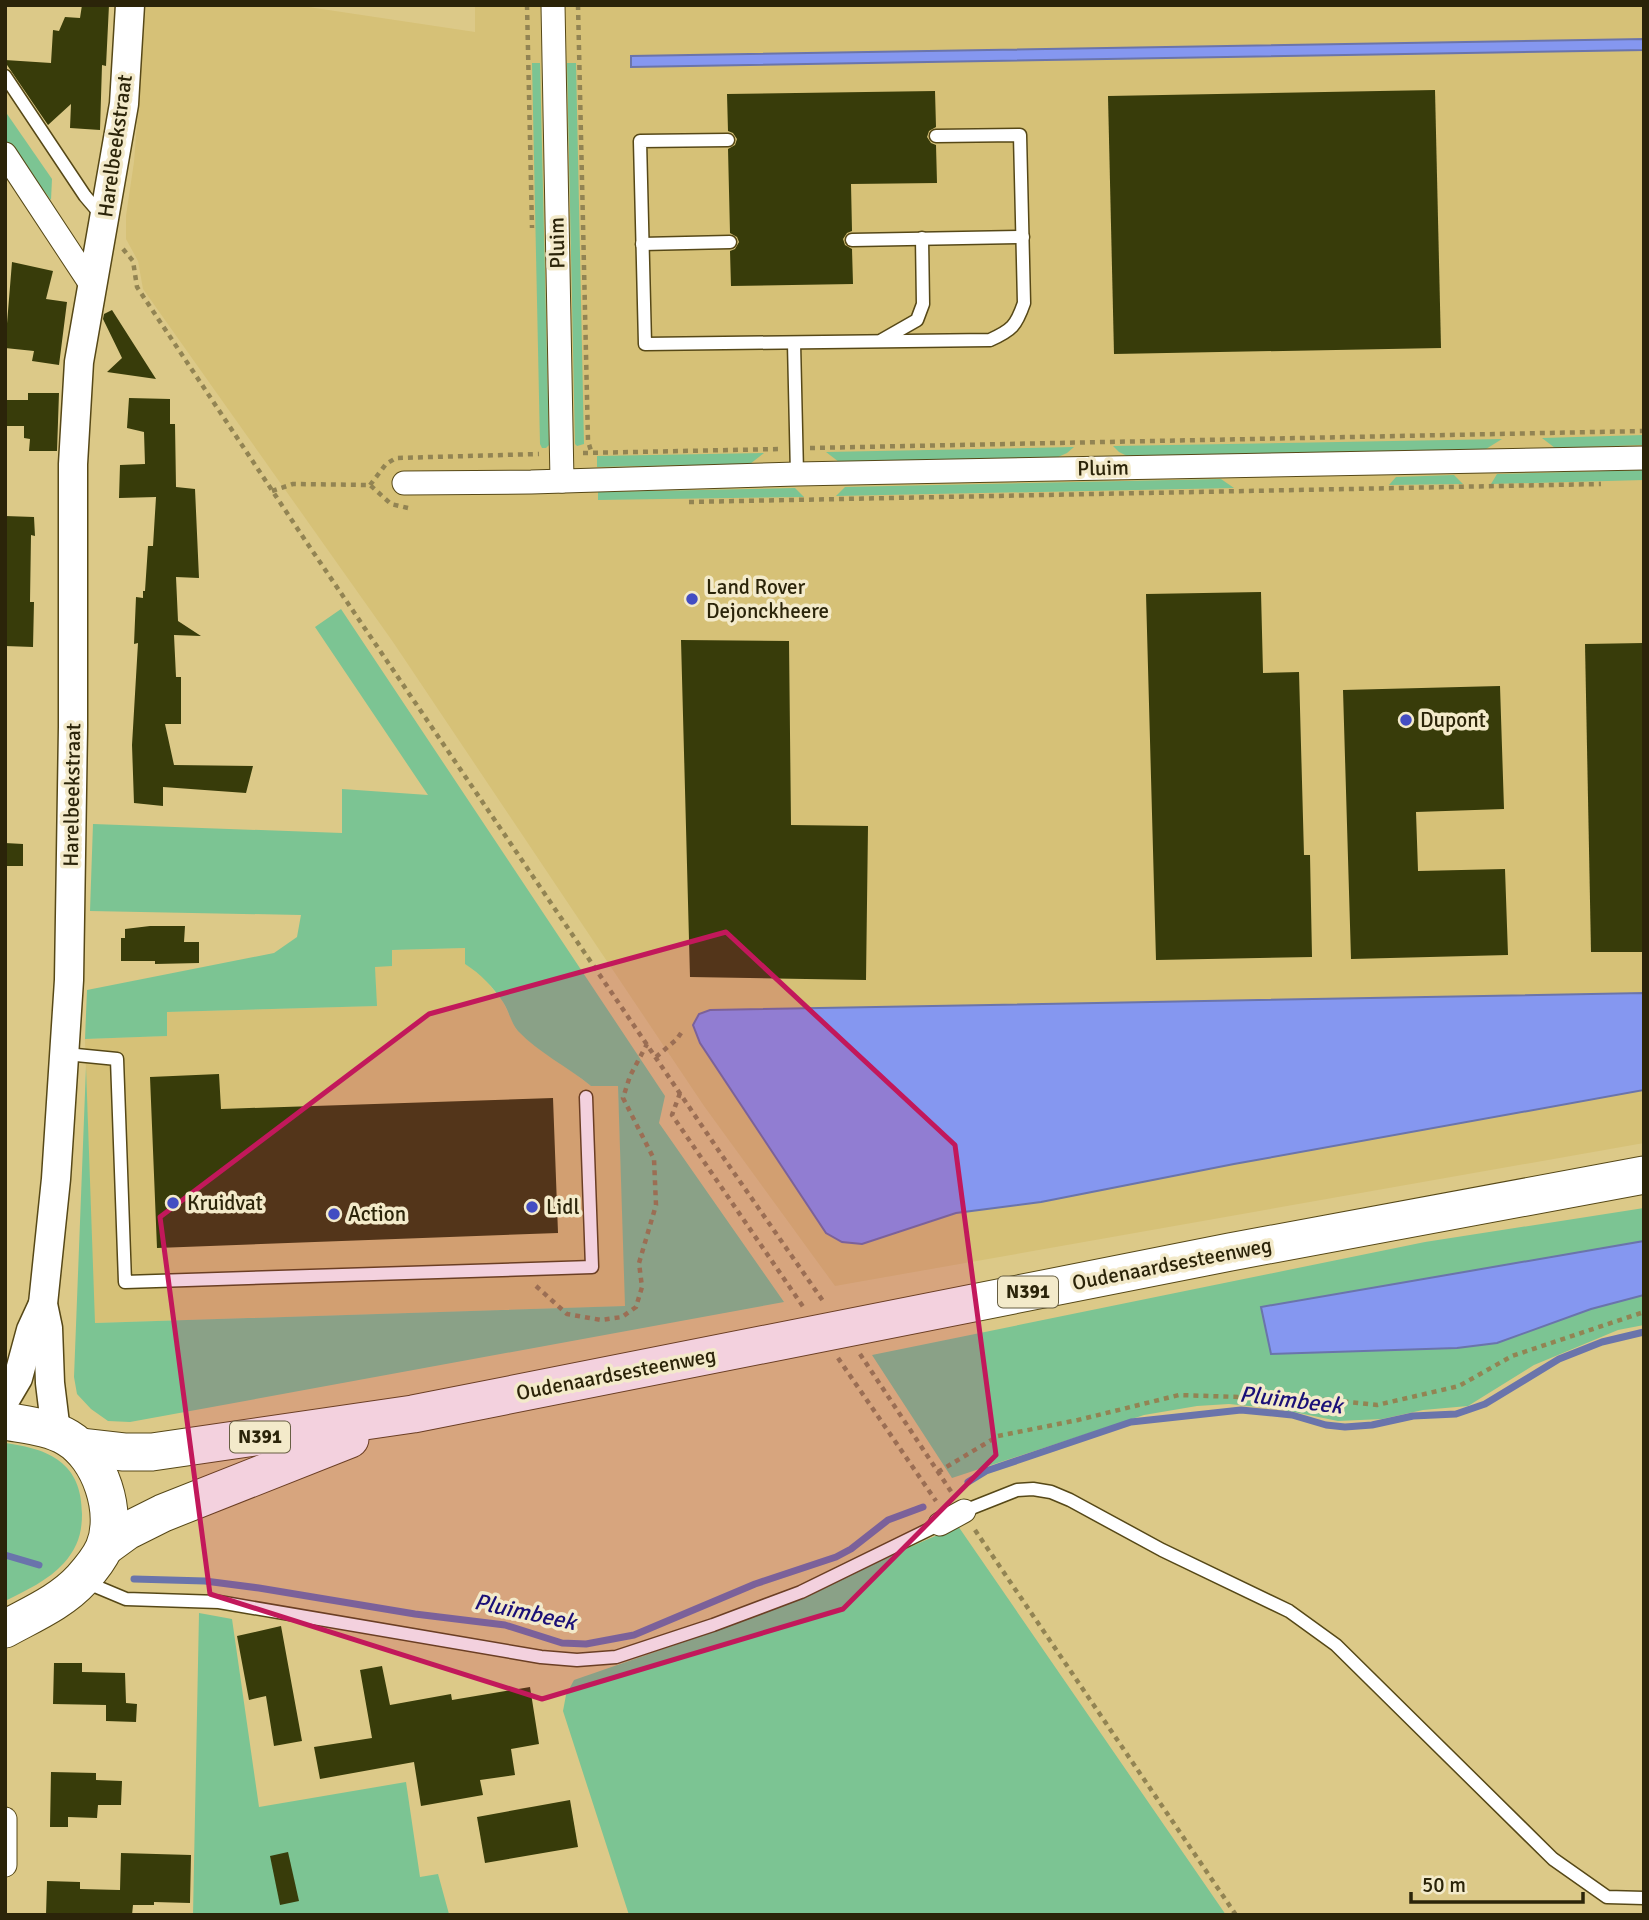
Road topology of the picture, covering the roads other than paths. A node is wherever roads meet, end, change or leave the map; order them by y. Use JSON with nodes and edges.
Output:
{"nodes":[{"id":1,"x":130,"y":5,"type":"edge"},
{"id":2,"x":553,"y":5,"type":"edge"},
{"id":3,"x":5,"y":76,"type":"edge"},
{"id":4,"x":936,"y":136,"type":"dead end"},
{"id":5,"x":728,"y":140,"type":"dead end"},
{"id":6,"x":5,"y":153,"type":"edge"},
{"id":7,"x":103,"y":229,"type":"junction"},
{"id":8,"x":1023,"y":237,"type":"junction"},
{"id":9,"x":922,"y":238,"type":"junction"},
{"id":10,"x":852,"y":240,"type":"dead end"},
{"id":11,"x":730,"y":242,"type":"dead end"},
{"id":12,"x":642,"y":244,"type":"junction"},
{"id":13,"x":92,"y":286,"type":"junction"},
{"id":14,"x":879,"y":342,"type":"junction"},
{"id":15,"x":794,"y":343,"type":"junction"},
{"id":16,"x":1644,"y":458,"type":"edge"},
{"id":17,"x":797,"y":474,"type":"junction"},
{"id":18,"x":562,"y":481,"type":"junction"},
{"id":19,"x":404,"y":483,"type":"dead end"},
{"id":20,"x":66,"y":1054,"type":"junction"},
{"id":21,"x":586,"y":1097,"type":"dead end"},
{"id":22,"x":1644,"y":1175,"type":"edge"},
{"id":23,"x":44,"y":1304,"type":"junction"},
{"id":24,"x":5,"y":1400,"type":"edge"},
{"id":25,"x":413,"y":1414,"type":"junction"},
{"id":26,"x":5,"y":1422,"type":"edge"},
{"id":27,"x":68,"y":1439,"type":"junction"},
{"id":28,"x":964,"y":1511,"type":"joint"},
{"id":29,"x":940,"y":1524,"type":"joint"},
{"id":30,"x":105,"y":1547,"type":"junction"},
{"id":31,"x":81,"y":1580,"type":"junction"},
{"id":32,"x":5,"y":1629,"type":"edge"},
{"id":33,"x":5,"y":1819,"type":"edge"},
{"id":34,"x":5,"y":1864,"type":"edge"},
{"id":35,"x":1644,"y":1898,"type":"edge"}],
"edges":[{"from":1,"to":7,"type":"street","name":"Harelbeekstraat"},
{"from":2,"to":18,"type":"street","name":"Pluim"},
{"from":3,"to":7,"type":"lane"},
{"from":4,"to":8,"type":"lane"},
{"from":5,"to":12,"type":"lane"},
{"from":6,"to":13,"type":"street"},
{"from":7,"to":13,"type":"street","name":"Harelbeekstraat"},
{"from":8,"to":9,"type":"lane"},
{"from":8,"to":14,"type":"lane"},
{"from":9,"to":10,"type":"lane"},
{"from":9,"to":14,"type":"lane"},
{"from":11,"to":12,"type":"lane"},
{"from":12,"to":15,"type":"lane"},
{"from":13,"to":20,"type":"street","name":"Harelbeekstraat"},
{"from":14,"to":15,"type":"lane"},
{"from":15,"to":17,"type":"lane"},
{"from":16,"to":17,"type":"street","name":"Pluim"},
{"from":17,"to":18,"type":"street","name":"Pluim"},
{"from":18,"to":19,"type":"street","name":"Pluim"},
{"from":20,"to":21,"type":"lane"},
{"from":20,"to":23,"type":"street","name":"Harelbeekstraat"},
{"from":22,"to":25,"type":"main road","name":"Oudenaardsesteenweg","number":"N391"},
{"from":23,"to":24,"type":"street","name":"Harelbeekstraat"},
{"from":23,"to":27,"type":"street","name":"Harelbeekstraat"},
{"from":25,"to":27,"type":"main road","name":"Oudenaardsesteenweg","number":"N391"},
{"from":25,"to":30,"type":"main road","name":"Oudenaardsesteenweg","number":"N391"},
{"from":26,"to":27,"type":"main road","number":"N391"},
{"from":27,"to":30,"type":"main road"},
{"from":28,"to":29,"type":"street"},
{"from":28,"to":35,"type":"lane"},
{"from":29,"to":31,"type":"lane"},
{"from":30,"to":31,"type":"main road","number":"N391"},
{"from":31,"to":32,"type":"main road","number":"N391"},
{"from":33,"to":34,"type":"street"}]}
